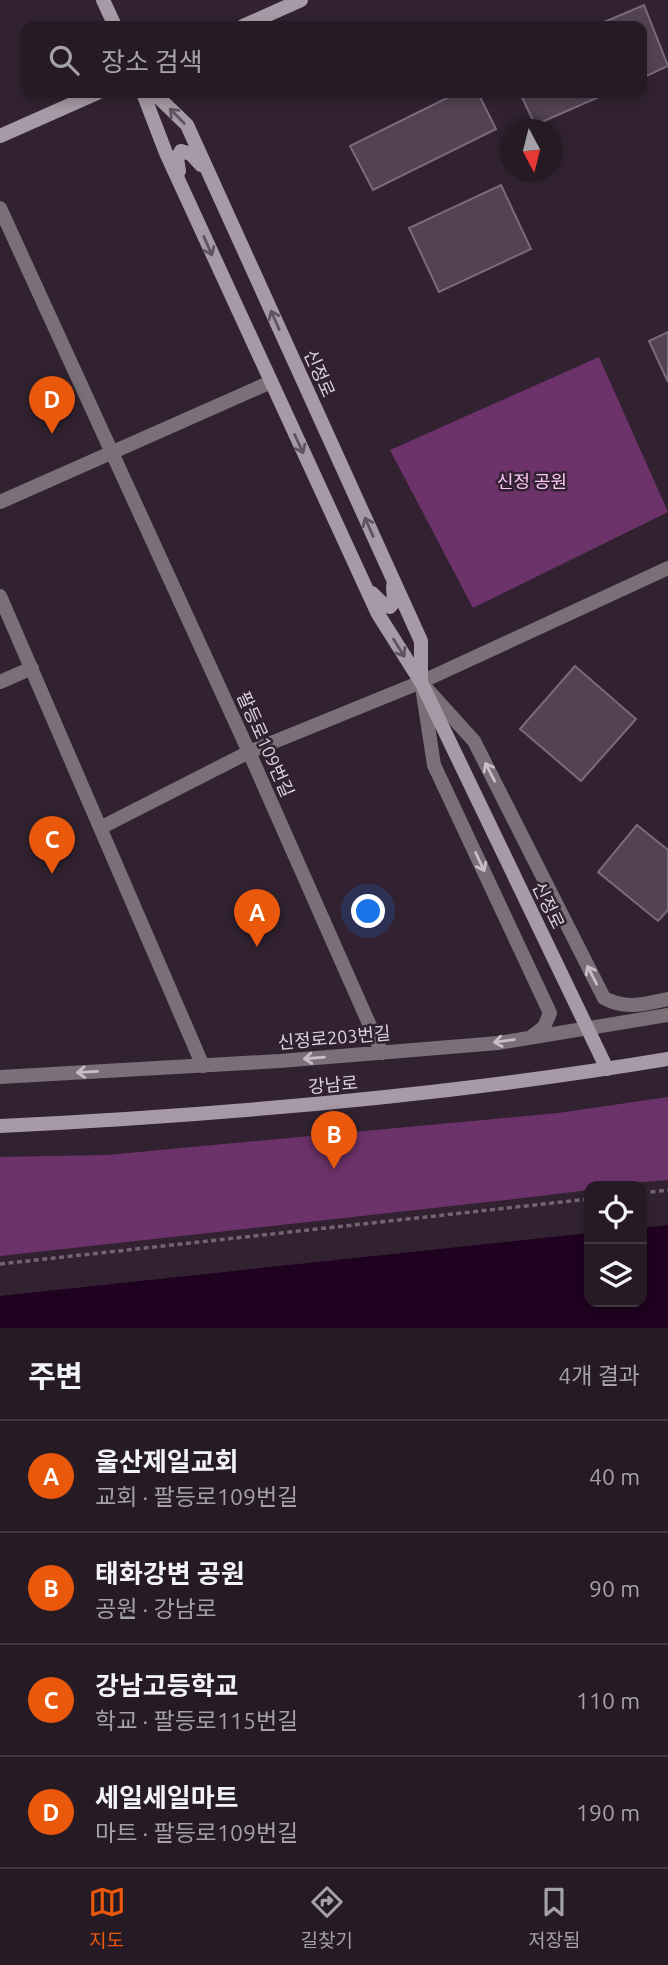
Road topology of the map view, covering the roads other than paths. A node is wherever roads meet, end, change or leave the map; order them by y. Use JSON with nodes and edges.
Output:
{"nodes":[{"id":1,"x":103,"y":0,"type":"edge"},
{"id":2,"x":300,"y":0,"type":"edge"},
{"id":3,"x":112,"y":21,"type":"edge"},
{"id":4,"x":254,"y":21,"type":"edge"},
{"id":5,"x":86,"y":98,"type":"edge"},
{"id":6,"x":145,"y":98,"type":"edge"},
{"id":7,"x":159,"y":98,"type":"edge"},
{"id":8,"x":0,"y":136,"type":"edge"},
{"id":9,"x":219,"y":196,"type":"junction"},
{"id":10,"x":0,"y":208,"type":"edge"},
{"id":11,"x":191,"y":208,"type":"junction"},
{"id":12,"x":271,"y":382,"type":"junction"},
{"id":13,"x":112,"y":452,"type":"junction"},
{"id":14,"x":0,"y":502,"type":"edge"},
{"id":15,"x":382,"y":554,"type":"junction"},
{"id":16,"x":355,"y":564,"type":"junction"},
{"id":17,"x":668,"y":568,"type":"edge"},
{"id":18,"x":0,"y":596,"type":"edge"},
{"id":19,"x":32,"y":668,"type":"junction"},
{"id":20,"x":0,"y":682,"type":"edge"},
{"id":21,"x":421,"y":682,"type":"junction"},
{"id":22,"x":249,"y":752,"type":"junction"},
{"id":23,"x":102,"y":827,"type":"junction"},
{"id":24,"x":668,"y":999,"type":"edge"},
{"id":25,"x":668,"y":1015,"type":"edge"},
{"id":26,"x":530,"y":1037,"type":"junction"},
{"id":27,"x":382,"y":1053,"type":"junction"},
{"id":28,"x":668,"y":1059,"type":"edge"},
{"id":29,"x":203,"y":1066,"type":"junction"},
{"id":30,"x":607,"y":1069,"type":"junction"},
{"id":31,"x":0,"y":1077,"type":"edge"},
{"id":32,"x":0,"y":1126,"type":"edge"}],
"edges":[{"from":1,"to":3,"type":"main road"},
{"from":2,"to":4,"type":"main road"},
{"from":5,"to":8,"type":"main road"},
{"from":6,"to":11,"type":"main road","name":"신정로"},
{"from":9,"to":7,"type":"main road","name":"신정로","one_way":true},
{"from":9,"to":11,"type":"main road"},
{"from":15,"to":9,"type":"main road","name":"신정로","one_way":true},
{"from":10,"to":13,"type":"street","name":"팔등로109번길"},
{"from":11,"to":12,"type":"main road","name":"신정로","one_way":true},
{"from":12,"to":13,"type":"street"},
{"from":12,"to":16,"type":"main road","name":"신정로","one_way":true},
{"from":13,"to":14,"type":"street"},
{"from":13,"to":22,"type":"street","name":"팔등로109번길"},
{"from":15,"to":16,"type":"main road"},
{"from":15,"to":21,"type":"main road","name":"신정로"},
{"from":16,"to":21,"type":"main road","name":"신정로","one_way":true},
{"from":17,"to":21,"type":"street"},
{"from":18,"to":19,"type":"street"},
{"from":19,"to":20,"type":"street"},
{"from":19,"to":23,"type":"street"},
{"from":21,"to":22,"type":"street"},
{"from":24,"to":21,"type":"street","one_way":true},
{"from":21,"to":26,"type":"street","one_way":true},
{"from":21,"to":30,"type":"main road","name":"신정로","bridge":true},
{"from":22,"to":23,"type":"street"},
{"from":22,"to":27,"type":"street","name":"팔등로109번길"},
{"from":23,"to":29,"type":"street"},
{"from":25,"to":26,"type":"street","name":"신정로203번길"},
{"from":26,"to":27,"type":"street","name":"신정로203번길","one_way":true},
{"from":27,"to":29,"type":"street","name":"신정로203번길","one_way":true},
{"from":28,"to":30,"type":"main road","name":"강남로"},
{"from":29,"to":31,"type":"street","name":"신정로203번길","one_way":true},
{"from":30,"to":32,"type":"main road","name":"강남로"}]}
